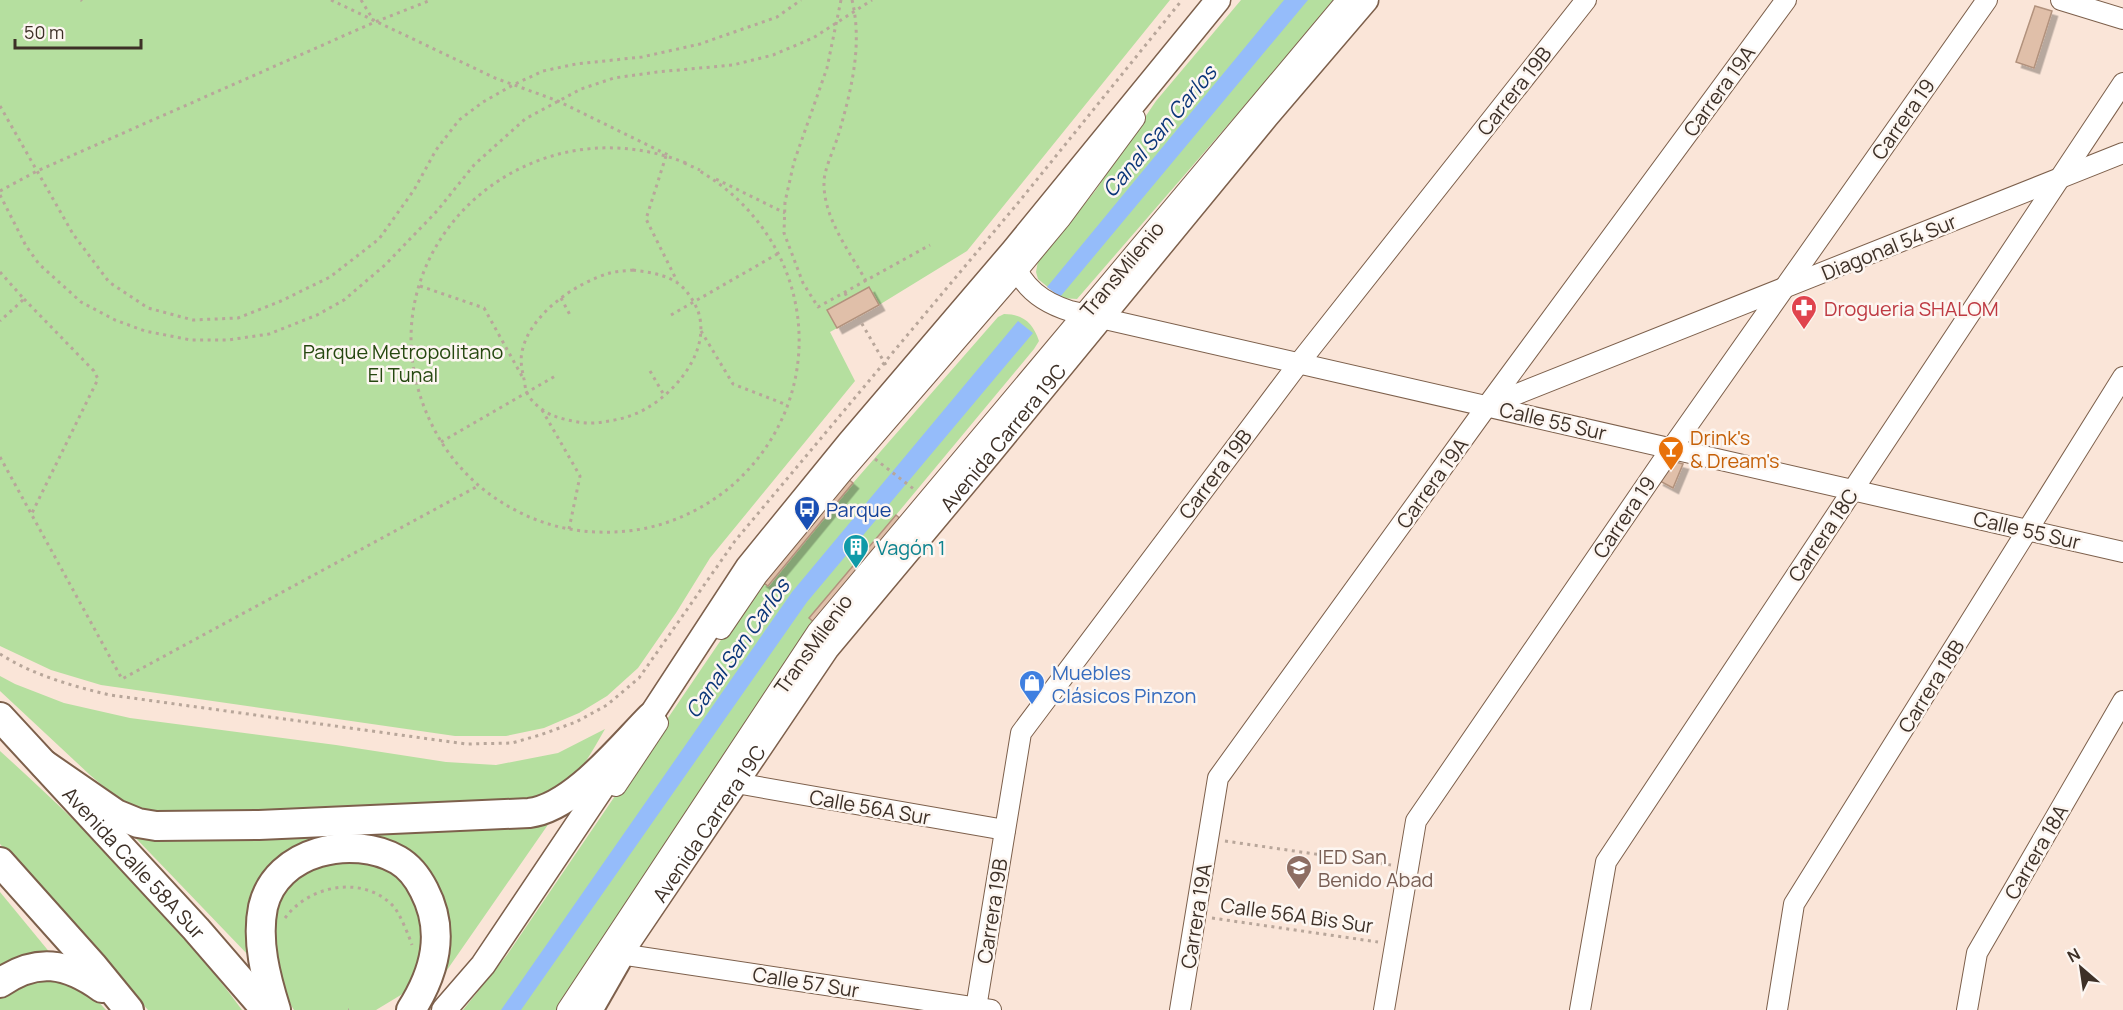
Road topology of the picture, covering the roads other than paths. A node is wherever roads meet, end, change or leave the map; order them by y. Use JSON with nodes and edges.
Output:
{"nodes":[{"id":1,"x":1218,"y":0,"type":"edge"},
{"id":2,"x":1231,"y":0,"type":"edge"},
{"id":3,"x":1347,"y":0,"type":"edge"},
{"id":4,"x":1366,"y":0,"type":"edge"},
{"id":5,"x":1586,"y":0,"type":"edge"},
{"id":6,"x":1786,"y":0,"type":"edge"},
{"id":7,"x":1987,"y":0,"type":"edge"},
{"id":8,"x":2061,"y":0,"type":"edge"},
{"id":9,"x":2123,"y":20,"type":"edge"},
{"id":10,"x":2123,"y":82,"type":"edge"},
{"id":11,"x":2123,"y":153,"type":"edge"},
{"id":12,"x":2059,"y":179,"type":"junction"},
{"id":13,"x":1015,"y":261,"type":"junction"},
{"id":14,"x":1784,"y":288,"type":"junction"},
{"id":15,"x":1092,"y":316,"type":"junction"},
{"id":16,"x":1299,"y":363,"type":"junction"},
{"id":17,"x":2123,"y":377,"type":"edge"},
{"id":18,"x":1487,"y":406,"type":"junction"},
{"id":19,"x":1671,"y":449,"type":"junction"},
{"id":20,"x":1852,"y":491,"type":"junction"},
{"id":21,"x":2028,"y":531,"type":"junction"},
{"id":22,"x":2123,"y":552,"type":"edge"},
{"id":23,"x":2123,"y":701,"type":"edge"},
{"id":24,"x":0,"y":717,"type":"edge"},
{"id":25,"x":651,"y":717,"type":"junction"},
{"id":26,"x":45,"y":765,"type":"junction"},
{"id":27,"x":736,"y":783,"type":"junction"},
{"id":28,"x":1005,"y":830,"type":"junction"},
{"id":29,"x":0,"y":862,"type":"edge"},
{"id":30,"x":620,"y":954,"type":"junction"},
{"id":31,"x":0,"y":983,"type":"edge"},
{"id":32,"x":126,"y":1007,"type":"edge"},
{"id":33,"x":984,"y":1009,"type":"edge"},
{"id":34,"x":266,"y":1010,"type":"edge"},
{"id":35,"x":276,"y":1010,"type":"edge"},
{"id":36,"x":411,"y":1010,"type":"edge"},
{"id":37,"x":444,"y":1010,"type":"edge"},
{"id":38,"x":455,"y":1010,"type":"edge"},
{"id":39,"x":567,"y":1010,"type":"edge"},
{"id":40,"x":581,"y":1010,"type":"edge"},
{"id":41,"x":588,"y":1010,"type":"edge"},
{"id":42,"x":1180,"y":1010,"type":"edge"},
{"id":43,"x":1384,"y":1010,"type":"edge"},
{"id":44,"x":1580,"y":1010,"type":"edge"},
{"id":45,"x":1777,"y":1010,"type":"edge"},
{"id":46,"x":1967,"y":1010,"type":"edge"}],
"edges":[{"from":1,"to":13,"type":"main road"},
{"from":2,"to":13,"type":"street"},
{"from":3,"to":15,"type":"street","name":"TransMilenio"},
{"from":4,"to":15,"type":"main road","name":"Avenida Carrera 19C"},
{"from":5,"to":16,"type":"street","name":"Carrera 19B"},
{"from":6,"to":18,"type":"street","name":"Carrera 19A"},
{"from":7,"to":14,"type":"street","name":"Carrera 19"},
{"from":8,"to":9,"type":"street"},
{"from":10,"to":12,"type":"street","name":"Carrera 18C"},
{"from":11,"to":12,"type":"street","name":"Diagonal 54 Sur"},
{"from":12,"to":14,"type":"street","name":"Diagonal 54 Sur"},
{"from":12,"to":20,"type":"street","name":"Carrera 18C"},
{"from":13,"to":15,"type":"street","name":"Calle 55 Sur"},
{"from":13,"to":25,"type":"main road"},
{"from":13,"to":38,"type":"street"},
{"from":14,"to":18,"type":"street","name":"Diagonal 54 Sur"},
{"from":14,"to":19,"type":"street","name":"Carrera 19"},
{"from":15,"to":16,"type":"street","name":"Calle 55 Sur"},
{"from":15,"to":27,"type":"main road","name":"Avenida Carrera 19C"},
{"from":15,"to":39,"type":"street","name":"TransMilenio"},
{"from":16,"to":18,"type":"street","name":"Calle 55 Sur"},
{"from":16,"to":28,"type":"street","name":"Carrera 19B"},
{"from":17,"to":21,"type":"street","name":"Carrera 18B"},
{"from":18,"to":19,"type":"street","name":"Calle 55 Sur"},
{"from":18,"to":42,"type":"street","name":"Carrera 19A"},
{"from":19,"to":20,"type":"street","name":"Calle 55 Sur"},
{"from":19,"to":43,"type":"street","name":"Carrera 19"},
{"from":20,"to":21,"type":"street","name":"Calle 55 Sur"},
{"from":20,"to":44,"type":"street","name":"Carrera 18C"},
{"from":21,"to":22,"type":"street","name":"Calle 55 Sur"},
{"from":21,"to":45,"type":"street","name":"Carrera 18B"},
{"from":23,"to":46,"type":"street","name":"Carrera 18A"},
{"from":24,"to":26,"type":"highway","name":"Avenida Calle 58A Sur"},
{"from":25,"to":26,"type":"highway"},
{"from":25,"to":37,"type":"main road"},
{"from":26,"to":34,"type":"highway","name":"Avenida Calle 58A Sur"},
{"from":27,"to":28,"type":"street","name":"Calle 56A Sur"},
{"from":27,"to":30,"type":"main road","name":"Avenida Carrera 19C"},
{"from":28,"to":33,"type":"street","name":"Carrera 19B"},
{"from":29,"to":32,"type":"highway"},
{"from":30,"to":33,"type":"street","name":"Calle 57 Sur"},
{"from":30,"to":40,"type":"main road","name":"Avenida Carrera 19C"},
{"from":30,"to":41,"type":"highway"},
{"from":31,"to":32,"type":"highway"},
{"from":35,"to":36,"type":"highway"}]}
